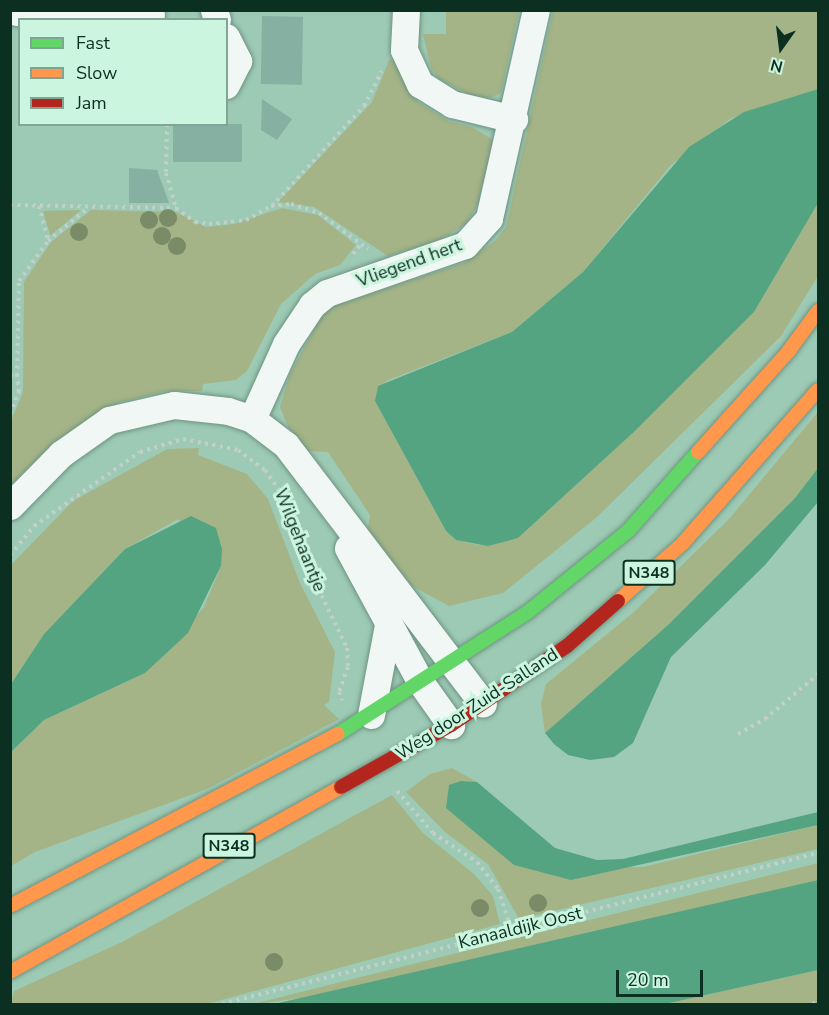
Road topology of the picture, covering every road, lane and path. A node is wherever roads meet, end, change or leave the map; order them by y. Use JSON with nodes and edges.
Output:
{"nodes":[{"id":1,"x":406,"y":10,"type":"edge"},
{"id":2,"x":536,"y":10,"type":"edge"},
{"id":3,"x":14,"y":15,"type":"edge"},
{"id":4,"x":152,"y":15,"type":"edge"},
{"id":5,"x":228,"y":41,"type":"edge"},
{"id":6,"x":404,"y":50,"type":"junction"},
{"id":7,"x":228,"y":81,"type":"edge"},
{"id":8,"x":514,"y":118,"type":"junction"},
{"id":9,"x":166,"y":126,"type":"edge"},
{"id":10,"x":10,"y":205,"type":"edge"},
{"id":11,"x":39,"y":206,"type":"junction"},
{"id":12,"x":271,"y":206,"type":"junction"},
{"id":13,"x":88,"y":208,"type":"junction"},
{"id":14,"x":176,"y":208,"type":"junction"},
{"id":15,"x":48,"y":241,"type":"junction"},
{"id":16,"x":390,"y":271,"type":"junction"},
{"id":17,"x":819,"y":311,"type":"edge"},
{"id":18,"x":10,"y":375,"type":"edge"},
{"id":19,"x":17,"y":376,"type":"junction"},
{"id":20,"x":819,"y":390,"type":"edge"},
{"id":21,"x":10,"y":414,"type":"edge"},
{"id":22,"x":252,"y":419,"type":"junction"},
{"id":23,"x":310,"y":476,"type":"junction"},
{"id":24,"x":10,"y":506,"type":"edge"},
{"id":25,"x":10,"y":555,"type":"edge"},
{"id":26,"x":388,"y":625,"type":"junction"},
{"id":27,"x":449,"y":664,"type":"junction"},
{"id":28,"x":819,"y":674,"type":"edge"},
{"id":29,"x":421,"y":683,"type":"junction"},
{"id":30,"x":483,"y":704,"type":"junction"},
{"id":31,"x":364,"y":720,"type":"junction"},
{"id":32,"x":451,"y":725,"type":"junction"},
{"id":33,"x":738,"y":734,"type":"dead end"},
{"id":34,"x":380,"y":766,"type":"junction"},
{"id":35,"x":819,"y":853,"type":"edge"},
{"id":36,"x":10,"y":906,"type":"edge"},
{"id":37,"x":511,"y":929,"type":"junction"},
{"id":38,"x":10,"y":972,"type":"edge"},
{"id":39,"x":819,"y":1003,"type":"edge"},
{"id":40,"x":222,"y":1005,"type":"edge"},
{"id":41,"x":812,"y":1005,"type":"edge"}],
"edges":[{"from":1,"to":6,"type":"street"},
{"from":2,"to":8,"type":"street","name":"Vliegend hert"},
{"from":3,"to":4,"type":"street"},
{"from":5,"to":7,"type":"street"},
{"from":6,"to":8,"type":"street"},
{"from":6,"to":12,"type":"path"},
{"from":8,"to":16,"type":"street","name":"Vliegend hert"},
{"from":9,"to":14,"type":"path"},
{"from":10,"to":11,"type":"path"},
{"from":11,"to":13,"type":"path"},
{"from":11,"to":15,"type":"path"},
{"from":12,"to":14,"type":"path"},
{"from":12,"to":16,"type":"path"},
{"from":13,"to":14,"type":"path"},
{"from":13,"to":15,"type":"path"},
{"from":15,"to":19,"type":"path"},
{"from":16,"to":22,"type":"street","name":"Vliegend hert"},
{"from":17,"to":27,"type":"main road","number":"N348"},
{"from":18,"to":19,"type":"path"},
{"from":19,"to":21,"type":"path"},
{"from":20,"to":30,"type":"main road","name":"Weg door Zuid-Salland","number":"N348"},
{"from":22,"to":23,"type":"street","name":"Wilgehaantje"},
{"from":22,"to":24,"type":"street","name":"Wilgehaantje"},
{"from":23,"to":26,"type":"street","name":"Wilgehaantje"},
{"from":23,"to":27,"type":"street","name":"Wilgehaantje"},
{"from":25,"to":31,"type":"path","name":"Wilgehaantje"},
{"from":26,"to":29,"type":"street","name":"Wilgehaantje"},
{"from":26,"to":31,"type":"street"},
{"from":27,"to":29,"type":"main road","number":"N348"},
{"from":27,"to":30,"type":"street","name":"Wilgehaantje"},
{"from":28,"to":33,"type":"path"},
{"from":29,"to":31,"type":"main road","number":"N348"},
{"from":29,"to":32,"type":"street","name":"Wilgehaantje"},
{"from":30,"to":32,"type":"main road","name":"Weg door Zuid-Salland","number":"N348"},
{"from":31,"to":36,"type":"main road","number":"N348"},
{"from":32,"to":34,"type":"main road","name":"Weg door Zuid-Salland","number":"N348"},
{"from":34,"to":37,"type":"path"},
{"from":34,"to":38,"type":"main road","name":"Weg door Zuid-Salland","number":"N348"},
{"from":35,"to":37,"type":"path","name":"Kanaaldijk Oost"},
{"from":37,"to":40,"type":"path","name":"Kanaaldijk Oost"},
{"from":39,"to":41,"type":"path"}]}
